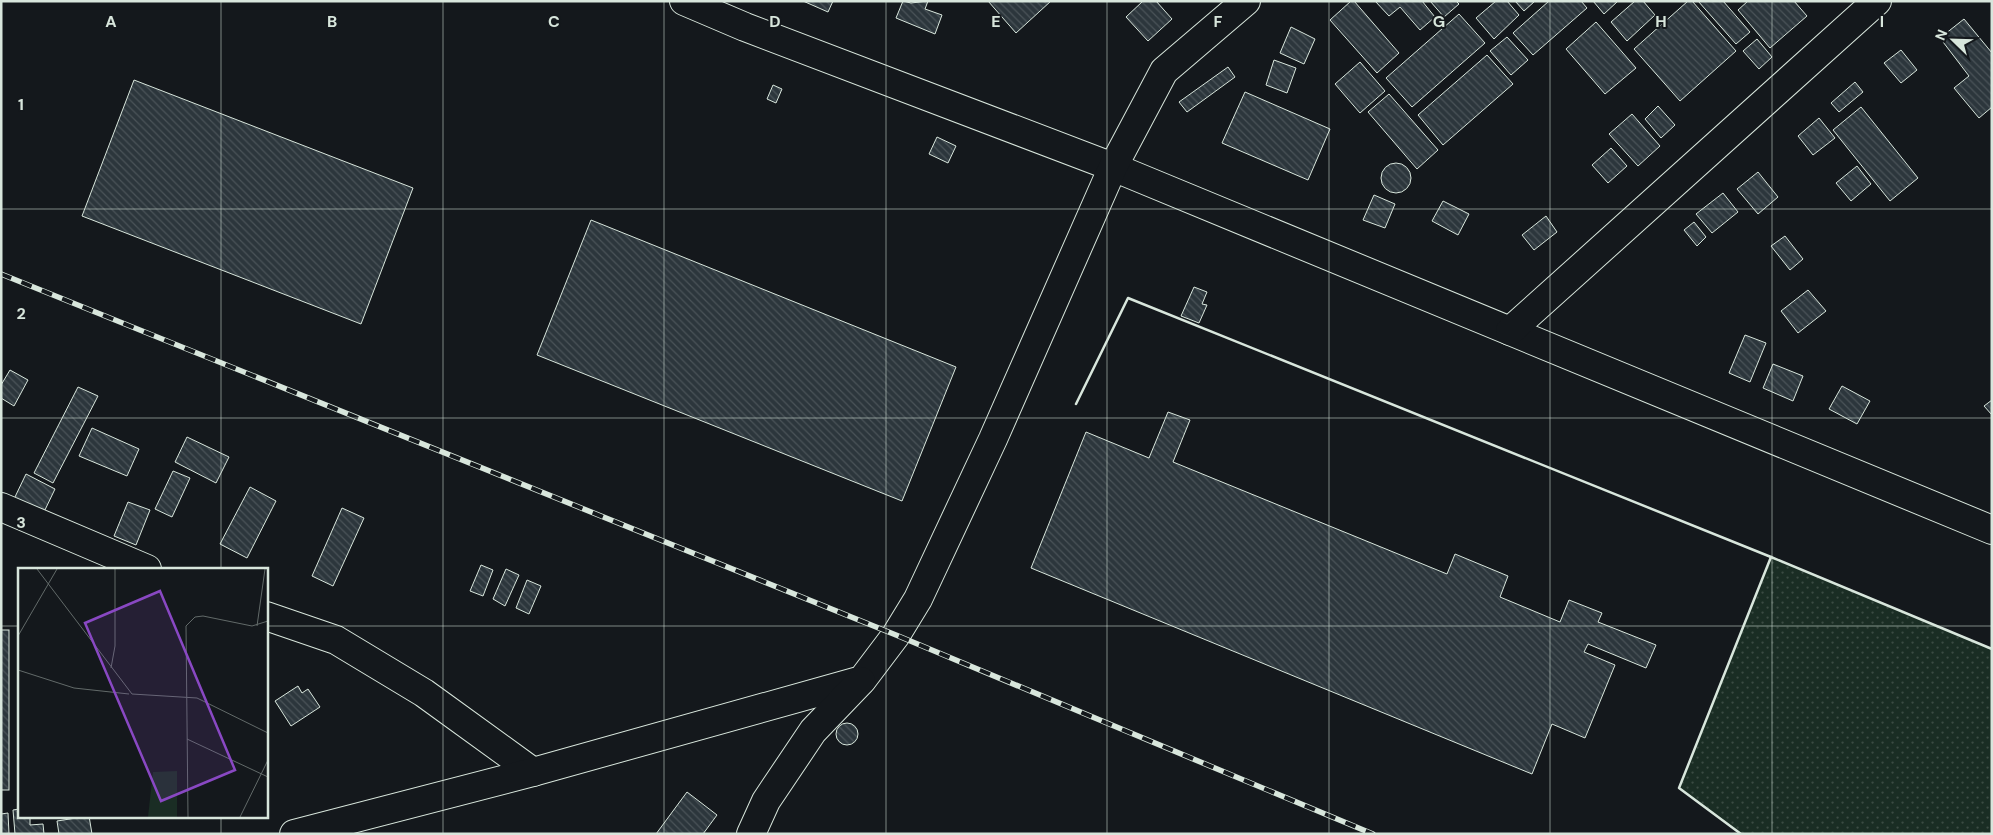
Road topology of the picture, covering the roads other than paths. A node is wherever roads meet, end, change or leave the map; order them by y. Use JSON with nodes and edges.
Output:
{"nodes":[{"id":1,"x":684,"y":1,"type":"edge"},
{"id":2,"x":1246,"y":1,"type":"edge"},
{"id":3,"x":1877,"y":1,"type":"edge"},
{"id":4,"x":1113,"y":167,"type":"junction"},
{"id":5,"x":1510,"y":331,"type":"junction"},
{"id":6,"x":1,"y":507,"type":"edge"},
{"id":7,"x":1992,"y":530,"type":"edge"},
{"id":8,"x":145,"y":568,"type":"edge"},
{"id":9,"x":268,"y":617,"type":"edge"},
{"id":10,"x":862,"y":680,"type":"junction"},
{"id":11,"x":532,"y":772,"type":"junction"},
{"id":12,"x":294,"y":834,"type":"edge"},
{"id":13,"x":751,"y":834,"type":"edge"}],
"edges":[{"from":1,"to":4,"type":"street"},
{"from":2,"to":4,"type":"street"},
{"from":3,"to":5,"type":"street"},
{"from":4,"to":5,"type":"street"},
{"from":4,"to":10,"type":"street"},
{"from":5,"to":7,"type":"street"},
{"from":6,"to":8,"type":"street"},
{"from":9,"to":11,"type":"street"},
{"from":10,"to":11,"type":"street"},
{"from":10,"to":13,"type":"street"},
{"from":11,"to":12,"type":"street"}]}
